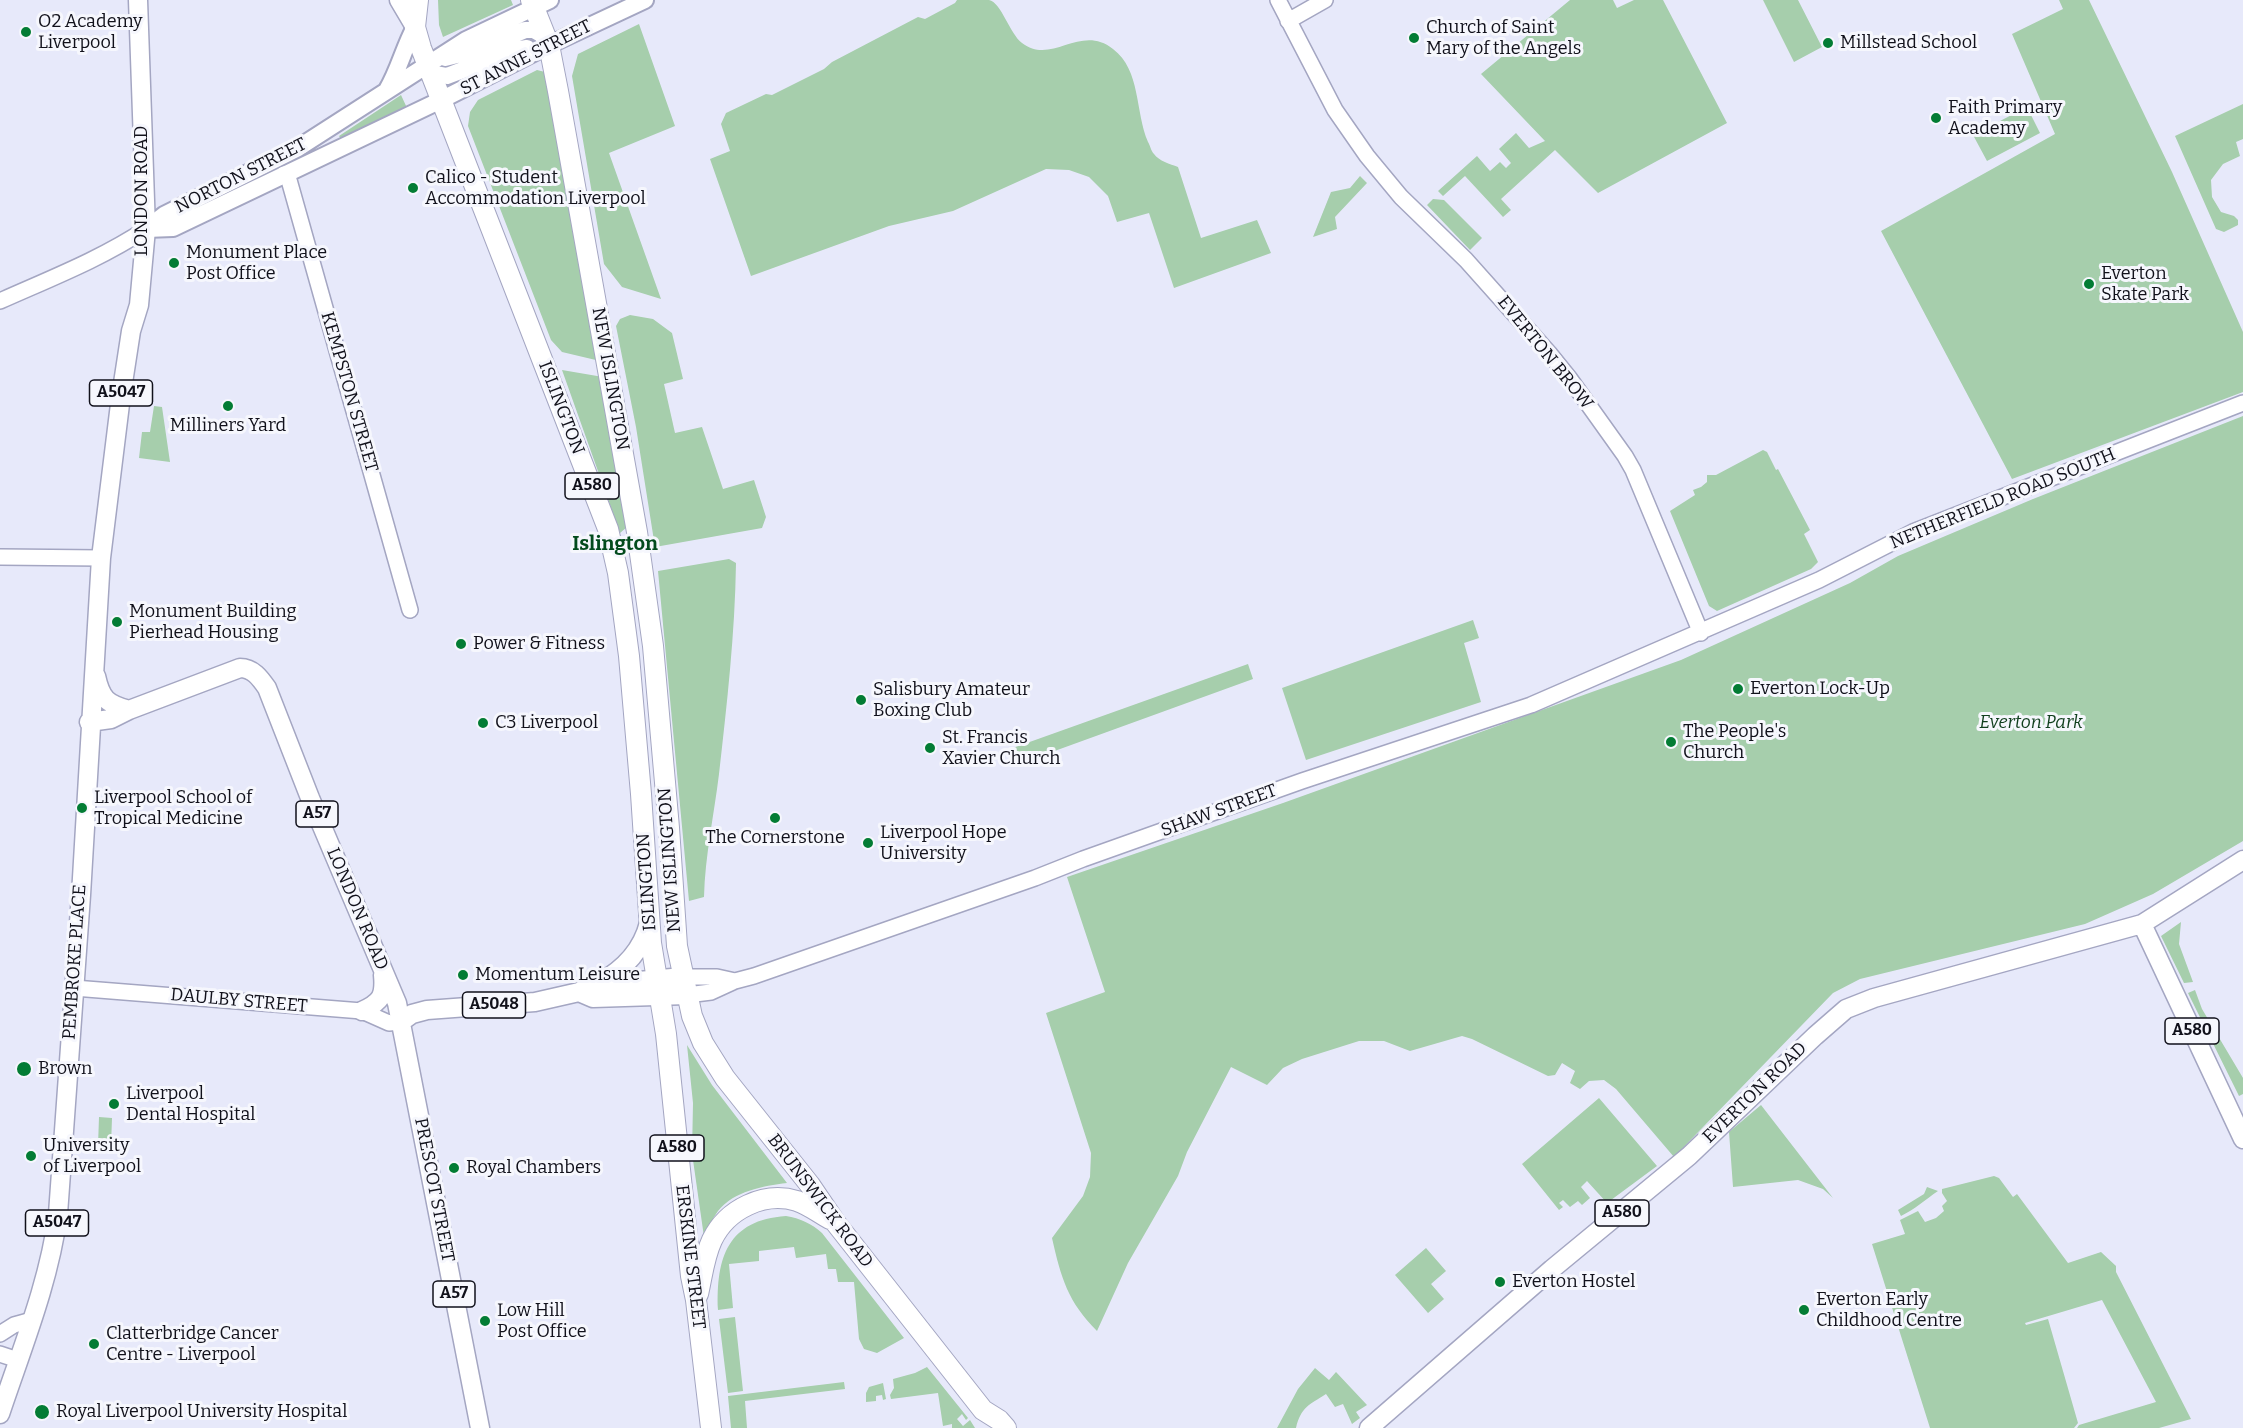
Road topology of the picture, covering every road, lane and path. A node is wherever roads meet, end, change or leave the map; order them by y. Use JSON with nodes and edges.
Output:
{"nodes":[{"id":1,"x":138,"y":0,"type":"edge"},
{"id":2,"x":399,"y":0,"type":"edge"},
{"id":3,"x":418,"y":0,"type":"edge"},
{"id":4,"x":645,"y":0,"type":"edge"},
{"id":5,"x":1278,"y":0,"type":"edge"},
{"id":6,"x":1326,"y":0,"type":"edge"},
{"id":7,"x":538,"y":3,"type":"edge"},
{"id":8,"x":1288,"y":21,"type":"junction"},
{"id":9,"x":415,"y":27,"type":"junction"},
{"id":10,"x":547,"y":41,"type":"junction"},
{"id":11,"x":432,"y":66,"type":"junction"},
{"id":12,"x":387,"y":90,"type":"junction"},
{"id":13,"x":441,"y":100,"type":"junction"},
{"id":14,"x":284,"y":174,"type":"junction"},
{"id":15,"x":146,"y":229,"type":"junction"},
{"id":16,"x":0,"y":301,"type":"edge"},
{"id":17,"x":2243,"y":403,"type":"edge"},
{"id":18,"x":0,"y":557,"type":"edge"},
{"id":19,"x":101,"y":558,"type":"junction"},
{"id":20,"x":410,"y":610,"type":"dead end"},
{"id":21,"x":1701,"y":633,"type":"junction"},
{"id":22,"x":93,"y":665,"type":"junction"},
{"id":23,"x":129,"y":710,"type":"junction"},
{"id":24,"x":90,"y":722,"type":"junction"},
{"id":25,"x":2243,"y":860,"type":"edge"},
{"id":26,"x":649,"y":923,"type":"junction"},
{"id":27,"x":2142,"y":924,"type":"junction"},
{"id":28,"x":382,"y":964,"type":"junction"},
{"id":29,"x":685,"y":986,"type":"junction"},
{"id":30,"x":657,"y":987,"type":"junction"},
{"id":31,"x":74,"y":988,"type":"junction"},
{"id":32,"x":587,"y":989,"type":"junction"},
{"id":33,"x":427,"y":1010,"type":"junction"},
{"id":34,"x":362,"y":1011,"type":"junction"},
{"id":35,"x":401,"y":1022,"type":"junction"},
{"id":36,"x":2243,"y":1139,"type":"edge"},
{"id":37,"x":835,"y":1222,"type":"junction"},
{"id":38,"x":696,"y":1300,"type":"junction"},
{"id":39,"x":32,"y":1320,"type":"junction"},
{"id":40,"x":0,"y":1334,"type":"edge"},
{"id":41,"x":0,"y":1354,"type":"edge"},
{"id":42,"x":18,"y":1360,"type":"junction"},
{"id":43,"x":0,"y":1414,"type":"edge"},
{"id":44,"x":985,"y":1419,"type":"edge"},
{"id":45,"x":480,"y":1428,"type":"edge"},
{"id":46,"x":711,"y":1428,"type":"edge"},
{"id":47,"x":1006,"y":1428,"type":"edge"},
{"id":48,"x":1369,"y":1428,"type":"edge"}],
"edges":[{"from":1,"to":15,"type":"main road","name":"LONDON ROAD","number":"A5047"},
{"from":2,"to":9,"type":"main road","name":"ISLINGTON"},
{"from":3,"to":9,"type":"highway"},
{"from":4,"to":10,"type":"main road","name":"ST ANNE STREET"},
{"from":5,"to":8,"type":"street","name":"EVERTON BROW"},
{"from":6,"to":8,"type":"street"},
{"from":7,"to":10,"type":"highway","name":"NEW ISLINGTON","number":"A580"},
{"from":7,"to":11,"type":"main road"},
{"from":8,"to":21,"type":"street","name":"EVERTON BROW"},
{"from":9,"to":11,"type":"highway","name":"ISLINGTON","number":"A580"},
{"from":9,"to":12,"type":"main road"},
{"from":10,"to":11,"type":"main road"},
{"from":10,"to":13,"type":"main road","name":"ST ANNE STREET"},
{"from":10,"to":29,"type":"highway","name":"NEW ISLINGTON","number":"A580"},
{"from":11,"to":12,"type":"main road","name":"NORTON STREET"},
{"from":11,"to":13,"type":"highway","name":"ISLINGTON","number":"A580"},
{"from":12,"to":15,"type":"main road","name":"NORTON STREET"},
{"from":13,"to":14,"type":"main road","name":"NORTON STREET"},
{"from":13,"to":26,"type":"highway","name":"ISLINGTON","number":"A580"},
{"from":14,"to":15,"type":"main road","name":"NORTON STREET"},
{"from":14,"to":20,"type":"street","name":"KEMPSTON STREET"},
{"from":15,"to":16,"type":"street"},
{"from":15,"to":19,"type":"main road","name":"LONDON ROAD","number":"A5047"},
{"from":17,"to":21,"type":"street","name":"NETHERFIELD ROAD SOUTH"},
{"from":18,"to":19,"type":"street"},
{"from":19,"to":22,"type":"main road","name":"PEMBROKE PLACE","number":"A5047"},
{"from":21,"to":29,"type":"street","name":"SHAW STREET"},
{"from":22,"to":23,"type":"main road"},
{"from":22,"to":24,"type":"main road","name":"PEMBROKE PLACE","number":"A5047"},
{"from":23,"to":24,"type":"main road","number":"A57"},
{"from":23,"to":28,"type":"main road","name":"LONDON ROAD","number":"A57"},
{"from":24,"to":31,"type":"main road","name":"PEMBROKE PLACE","number":"A5047"},
{"from":25,"to":27,"type":"main road","name":"EVERTON ROAD"},
{"from":26,"to":30,"type":"highway","name":"ISLINGTON","number":"A580"},
{"from":26,"to":32,"type":"main road"},
{"from":27,"to":36,"type":"main road","number":"A580"},
{"from":27,"to":48,"type":"main road","name":"EVERTON ROAD","number":"A580"},
{"from":28,"to":33,"type":"main road"},
{"from":28,"to":34,"type":"main road"},
{"from":28,"to":35,"type":"main road","name":"LONDON ROAD","number":"A57"},
{"from":29,"to":30,"type":"main road"},
{"from":29,"to":37,"type":"highway","name":"BRUNSWICK ROAD","number":"A580"},
{"from":30,"to":32,"type":"main road"},
{"from":30,"to":38,"type":"highway","name":"ERSKINE STREET","number":"A580"},
{"from":31,"to":34,"type":"street","name":"DAULBY STREET"},
{"from":31,"to":39,"type":"main road","name":"PEMBROKE PLACE","number":"A5047"},
{"from":32,"to":33,"type":"main road","number":"A5048"},
{"from":33,"to":35,"type":"main road","number":"A5048"},
{"from":34,"to":35,"type":"street","name":"DAULBY STREET"},
{"from":35,"to":45,"type":"main road","name":"PRESCOT STREET","number":"A57"},
{"from":37,"to":38,"type":"highway","number":"A580"},
{"from":37,"to":44,"type":"highway","name":"BRUNSWICK ROAD","number":"A580"},
{"from":38,"to":46,"type":"highway","name":"ERSKINE STREET","number":"A580"},
{"from":39,"to":40,"type":"street"},
{"from":39,"to":42,"type":"main road","name":"PEMBROKE PLACE","number":"A5047"},
{"from":41,"to":42,"type":"street"},
{"from":42,"to":43,"type":"main road","number":"A5047"},
{"from":44,"to":47,"type":"highway","name":"BRUNSWICK ROAD"}]}
